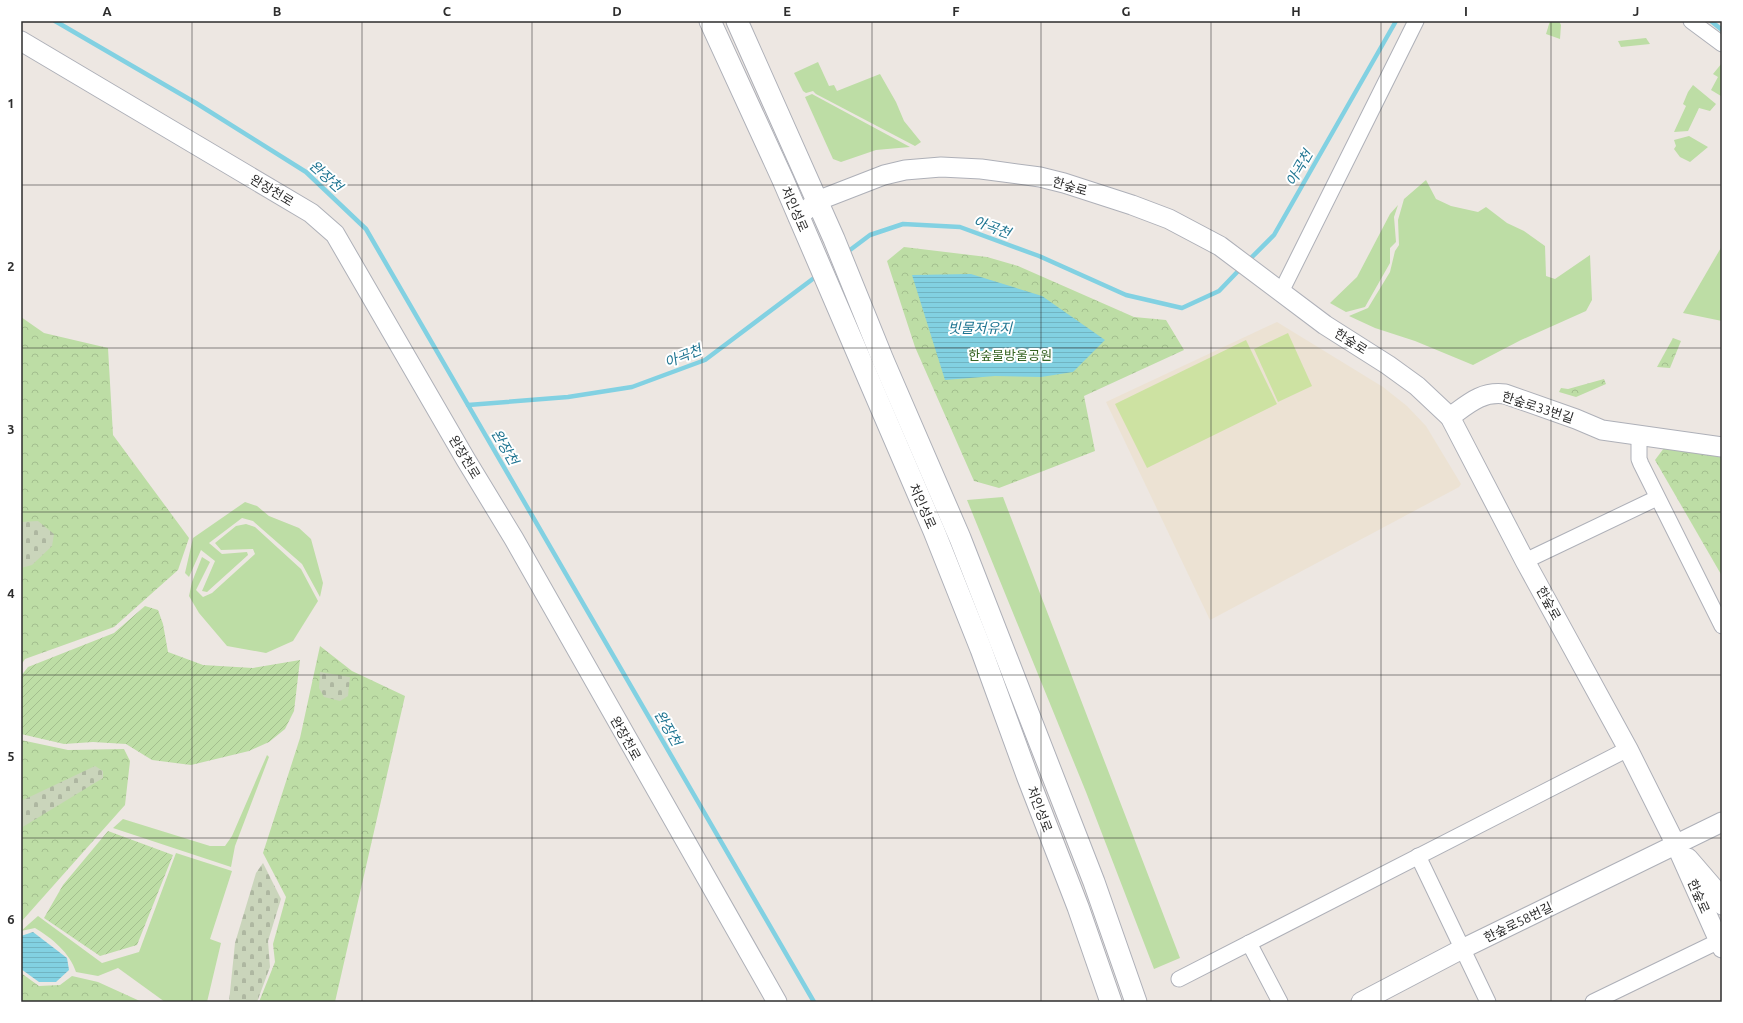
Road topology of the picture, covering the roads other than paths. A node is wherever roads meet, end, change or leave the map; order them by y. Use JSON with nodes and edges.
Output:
{"nodes":[{"id":1,"x":710,"y":21,"type":"edge"},
{"id":2,"x":737,"y":21,"type":"edge"},
{"id":3,"x":1416,"y":21,"type":"edge"},
{"id":4,"x":1691,"y":21,"type":"edge"},
{"id":5,"x":21,"y":41,"type":"edge"},
{"id":6,"x":1722,"y":44,"type":"edge"},
{"id":7,"x":817,"y":201,"type":"junction"},
{"id":8,"x":798,"y":217,"type":"junction"},
{"id":9,"x":1281,"y":292,"type":"junction"},
{"id":10,"x":1450,"y":417,"type":"junction"},
{"id":11,"x":1585,"y":422,"type":"junction"},
{"id":12,"x":1722,"y":434,"type":"edge"},
{"id":13,"x":1639,"y":436,"type":"junction"},
{"id":14,"x":1722,"y":447,"type":"edge"},
{"id":15,"x":1657,"y":498,"type":"junction"},
{"id":16,"x":1526,"y":560,"type":"junction"},
{"id":17,"x":1718,"y":606,"type":"edge"},
{"id":18,"x":1722,"y":626,"type":"edge"},
{"id":19,"x":1628,"y":750,"type":"junction"},
{"id":20,"x":1722,"y":822,"type":"edge"},
{"id":21,"x":1676,"y":844,"type":"junction"},
{"id":22,"x":1418,"y":856,"type":"junction"},
{"id":23,"x":1722,"y":905,"type":"edge"},
{"id":24,"x":1249,"y":943,"type":"junction"},
{"id":25,"x":1720,"y":945,"type":"edge"},
{"id":26,"x":1462,"y":949,"type":"junction"},
{"id":27,"x":1179,"y":979,"type":"dead end"},
{"id":28,"x":777,"y":1002,"type":"edge"},
{"id":29,"x":1111,"y":1002,"type":"edge"},
{"id":30,"x":1136,"y":1002,"type":"edge"},
{"id":31,"x":1280,"y":1002,"type":"edge"},
{"id":32,"x":1361,"y":1002,"type":"edge"},
{"id":33,"x":1488,"y":1002,"type":"edge"},
{"id":34,"x":1593,"y":1002,"type":"edge"}],
"edges":[{"from":1,"to":8,"type":"main road","name":"처인성로"},
{"from":2,"to":7,"type":"main road","name":"처인성로"},
{"from":3,"to":9,"type":"street"},
{"from":4,"to":6,"type":"street"},
{"from":5,"to":28,"type":"street","name":"완장천로"},
{"from":7,"to":8,"type":"street","name":"한숲로"},
{"from":7,"to":9,"type":"street","name":"한숲로"},
{"from":7,"to":30,"type":"main road","name":"처인성로"},
{"from":8,"to":29,"type":"main road","name":"처인성로"},
{"from":9,"to":10,"type":"street","name":"한숲로"},
{"from":10,"to":11,"type":"street","name":"한숲로33번길"},
{"from":10,"to":16,"type":"street","name":"한숲로"},
{"from":11,"to":12,"type":"street","name":"한숲로33번길"},
{"from":11,"to":13,"type":"street","name":"한숲로33번길"},
{"from":13,"to":14,"type":"street","name":"한숲로33번길"},
{"from":13,"to":15,"type":"street"},
{"from":15,"to":16,"type":"street"},
{"from":15,"to":17,"type":"street"},
{"from":16,"to":19,"type":"street","name":"한숲로"},
{"from":17,"to":18,"type":"street"},
{"from":19,"to":21,"type":"street","name":"한숲로"},
{"from":19,"to":22,"type":"street"},
{"from":20,"to":21,"type":"street","name":"한숲로58번길"},
{"from":21,"to":23,"type":"street","name":"한숲로"},
{"from":21,"to":25,"type":"street","name":"한숲로"},
{"from":21,"to":26,"type":"street","name":"한숲로58번길"},
{"from":22,"to":24,"type":"street"},
{"from":22,"to":26,"type":"street"},
{"from":24,"to":27,"type":"street"},
{"from":24,"to":31,"type":"street"},
{"from":25,"to":34,"type":"street"},
{"from":26,"to":32,"type":"street","name":"한숲로58번길"},
{"from":26,"to":33,"type":"street"}]}
